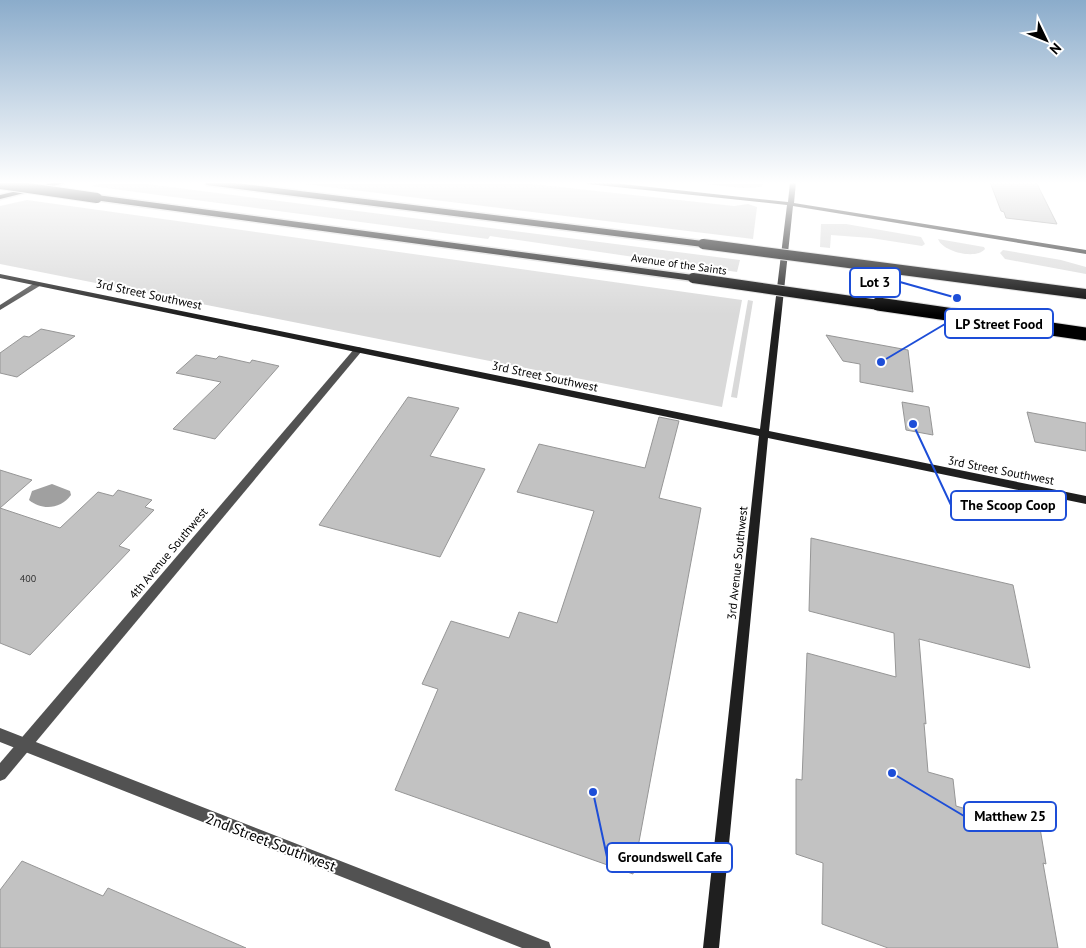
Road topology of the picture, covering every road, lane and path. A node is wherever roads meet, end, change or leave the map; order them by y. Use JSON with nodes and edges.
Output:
{"nodes":[{"id":1,"x":307,"y":226,"type":"edge"},
{"id":2,"x":560,"y":226,"type":"edge"},
{"id":3,"x":788,"y":226,"type":"edge"},
{"id":4,"x":928,"y":226,"type":"edge"},
{"id":5,"x":1086,"y":252,"type":"edge"},
{"id":6,"x":0,"y":276,"type":"edge"},
{"id":7,"x":38,"y":284,"type":"junction"},
{"id":8,"x":1086,"y":294,"type":"edge"},
{"id":9,"x":0,"y":308,"type":"edge"},
{"id":10,"x":1086,"y":334,"type":"edge"},
{"id":11,"x":358,"y":350,"type":"junction"},
{"id":12,"x":764,"y":434,"type":"junction"},
{"id":13,"x":1086,"y":500,"type":"edge"},
{"id":14,"x":0,"y":735,"type":"edge"},
{"id":15,"x":24,"y":745,"type":"junction"},
{"id":16,"x":0,"y":774,"type":"edge"},
{"id":17,"x":543,"y":948,"type":"edge"},
{"id":18,"x":711,"y":948,"type":"edge"}],
"edges":[{"from":1,"to":10,"type":"highway","name":"Avenue of the Saints","bridge":true},
{"from":2,"to":8,"type":"highway","name":"Avenue of the Saints","bridge":true},
{"from":3,"to":12,"type":"main road","name":"3rd Avenue Southwest"},
{"from":4,"to":5,"type":"main road"},
{"from":6,"to":7,"type":"main road","name":"3rd Street Southwest"},
{"from":7,"to":9,"type":"street"},
{"from":7,"to":11,"type":"main road","name":"3rd Street Southwest"},
{"from":11,"to":12,"type":"main road","name":"3rd Street Southwest"},
{"from":11,"to":15,"type":"street","name":"4th Avenue Southwest"},
{"from":12,"to":13,"type":"main road","name":"3rd Street Southwest"},
{"from":12,"to":18,"type":"main road","name":"3rd Avenue Southwest"},
{"from":14,"to":15,"type":"street","name":"2nd Street Southwest"},
{"from":15,"to":16,"type":"street","name":"4th Avenue Southwest"},
{"from":15,"to":17,"type":"street","name":"2nd Street Southwest"}]}
